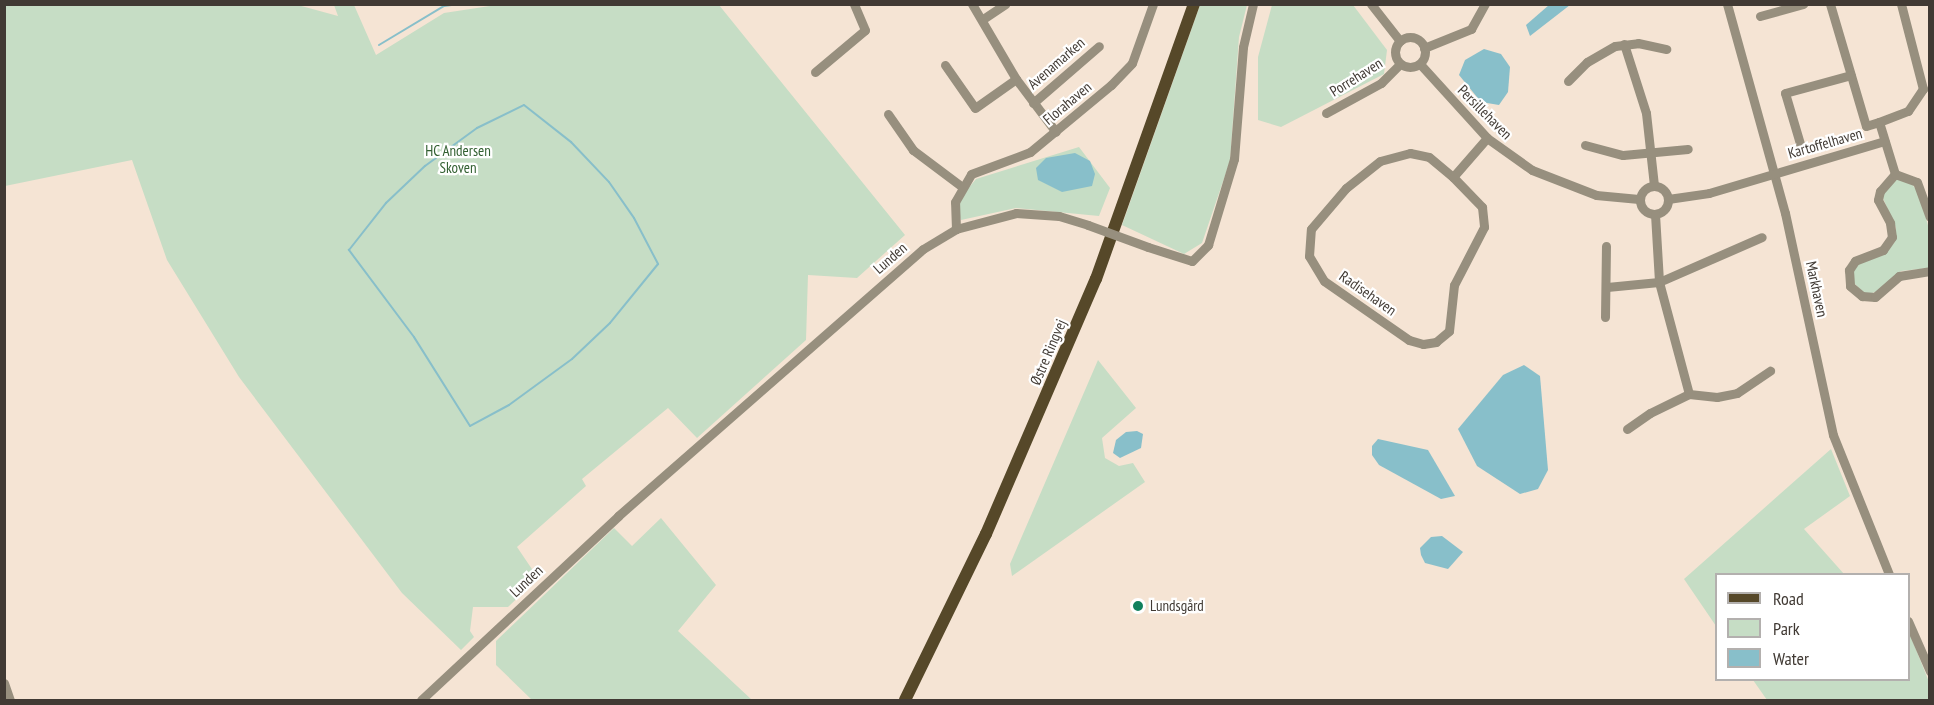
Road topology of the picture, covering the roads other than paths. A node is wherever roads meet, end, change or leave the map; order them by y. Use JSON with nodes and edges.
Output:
{"nodes":[{"id":1,"x":854,"y":4,"type":"edge"},
{"id":2,"x":972,"y":4,"type":"edge"},
{"id":3,"x":1005,"y":4,"type":"edge"},
{"id":4,"x":1153,"y":4,"type":"edge"},
{"id":5,"x":1194,"y":4,"type":"edge"},
{"id":6,"x":1253,"y":4,"type":"edge"},
{"id":7,"x":1371,"y":4,"type":"edge"},
{"id":8,"x":1485,"y":4,"type":"edge"},
{"id":9,"x":1727,"y":4,"type":"edge"},
{"id":10,"x":1803,"y":4,"type":"edge"},
{"id":11,"x":1830,"y":4,"type":"edge"},
{"id":12,"x":1901,"y":4,"type":"edge"},
{"id":13,"x":1760,"y":16,"type":"dead end"},
{"id":14,"x":983,"y":19,"type":"junction"},
{"id":15,"x":1400,"y":41,"type":"junction"},
{"id":16,"x":1624,"y":44,"type":"junction"},
{"id":17,"x":1099,"y":46,"type":"dead end"},
{"id":18,"x":1424,"y":48,"type":"junction"},
{"id":19,"x":1666,"y":49,"type":"dead end"},
{"id":20,"x":1400,"y":64,"type":"junction"},
{"id":21,"x":1420,"y":64,"type":"junction"},
{"id":22,"x":945,"y":65,"type":"dead end"},
{"id":23,"x":815,"y":72,"type":"dead end"},
{"id":24,"x":1851,"y":75,"type":"junction"},
{"id":25,"x":1016,"y":79,"type":"junction"},
{"id":26,"x":1568,"y":81,"type":"dead end"},
{"id":27,"x":1033,"y":103,"type":"junction"},
{"id":28,"x":1326,"y":113,"type":"dead end"},
{"id":29,"x":888,"y":114,"type":"dead end"},
{"id":30,"x":1879,"y":122,"type":"junction"},
{"id":31,"x":1056,"y":132,"type":"junction"},
{"id":32,"x":1487,"y":138,"type":"junction"},
{"id":33,"x":1884,"y":141,"type":"junction"},
{"id":34,"x":1585,"y":145,"type":"dead end"},
{"id":35,"x":1801,"y":147,"type":"dead end"},
{"id":36,"x":1688,"y":149,"type":"dead end"},
{"id":37,"x":1652,"y":153,"type":"junction"},
{"id":38,"x":1774,"y":173,"type":"junction"},
{"id":39,"x":1895,"y":174,"type":"junction"},
{"id":40,"x":1453,"y":177,"type":"junction"},
{"id":41,"x":1654,"y":185,"type":"junction"},
{"id":42,"x":961,"y":186,"type":"junction"},
{"id":43,"x":1639,"y":199,"type":"junction"},
{"id":44,"x":1668,"y":199,"type":"junction"},
{"id":45,"x":1655,"y":214,"type":"junction"},
{"id":46,"x":1929,"y":217,"type":"edge"},
{"id":47,"x":956,"y":229,"type":"junction"},
{"id":48,"x":1762,"y":237,"type":"dead end"},
{"id":49,"x":1606,"y":246,"type":"dead end"},
{"id":50,"x":1929,"y":271,"type":"edge"},
{"id":51,"x":1659,"y":282,"type":"junction"},
{"id":52,"x":1607,"y":287,"type":"junction"},
{"id":53,"x":1605,"y":317,"type":"dead end"},
{"id":54,"x":1770,"y":370,"type":"dead end"},
{"id":55,"x":1689,"y":394,"type":"junction"},
{"id":56,"x":1627,"y":429,"type":"dead end"},
{"id":57,"x":1889,"y":573,"type":"edge"},
{"id":58,"x":1910,"y":626,"type":"edge"},
{"id":59,"x":1929,"y":671,"type":"edge"},
{"id":60,"x":4,"y":683,"type":"edge"},
{"id":61,"x":10,"y":700,"type":"edge"},
{"id":62,"x":421,"y":700,"type":"edge"},
{"id":63,"x":905,"y":700,"type":"edge"}],
"edges":[{"from":1,"to":23,"type":"street"},
{"from":2,"to":14,"type":"street","name":"Avenamarken"},
{"from":3,"to":14,"type":"street"},
{"from":4,"to":31,"type":"street","name":"Florahaven"},
{"from":5,"to":63,"type":"main road","name":"Østre Ringvej"},
{"from":6,"to":47,"type":"street","name":"Lunden","bridge":true},
{"from":7,"to":15,"type":"street"},
{"from":8,"to":18,"type":"street"},
{"from":9,"to":38,"type":"street","name":"Markhaven"},
{"from":10,"to":13,"type":"street"},
{"from":11,"to":24,"type":"street","name":"Kartoffelhaven"},
{"from":12,"to":30,"type":"street","name":"Kartoffelhaven"},
{"from":14,"to":25,"type":"street","name":"Avenamarken"},
{"from":15,"to":18,"type":"street"},
{"from":15,"to":20,"type":"street"},
{"from":16,"to":19,"type":"street"},
{"from":16,"to":26,"type":"street"},
{"from":16,"to":37,"type":"street"},
{"from":17,"to":27,"type":"street","name":"Avenamarken"},
{"from":18,"to":21,"type":"street"},
{"from":20,"to":21,"type":"street"},
{"from":20,"to":28,"type":"street","name":"Porrehaven"},
{"from":21,"to":32,"type":"street","name":"Persillehaven"},
{"from":22,"to":25,"type":"street","name":"Avenamarken"},
{"from":24,"to":30,"type":"street","name":"Kartoffelhaven"},
{"from":24,"to":35,"type":"street","name":"Kartoffelhaven"},
{"from":25,"to":27,"type":"street","name":"Avenamarken"},
{"from":27,"to":31,"type":"street","name":"Avenamarken"},
{"from":29,"to":42,"type":"street"},
{"from":30,"to":33,"type":"street","name":"Kartoffelhaven"},
{"from":31,"to":42,"type":"street","name":"Florahaven"},
{"from":32,"to":40,"type":"street"},
{"from":32,"to":43,"type":"street","name":"Persillehaven"},
{"from":33,"to":38,"type":"street","name":"Kartoffelhaven"},
{"from":33,"to":39,"type":"street","name":"Kartoffelhaven"},
{"from":34,"to":37,"type":"street"},
{"from":36,"to":37,"type":"street"},
{"from":37,"to":41,"type":"street"},
{"from":38,"to":44,"type":"street"},
{"from":38,"to":57,"type":"street","name":"Markhaven"},
{"from":39,"to":46,"type":"street"},
{"from":39,"to":50,"type":"street"},
{"from":40,"to":40,"type":"street","name":"Radisehaven"},
{"from":41,"to":43,"type":"street"},
{"from":41,"to":44,"type":"street"},
{"from":42,"to":47,"type":"street"},
{"from":43,"to":45,"type":"street"},
{"from":44,"to":45,"type":"street"},
{"from":45,"to":51,"type":"street"},
{"from":47,"to":62,"type":"street","name":"Lunden"},
{"from":48,"to":51,"type":"street"},
{"from":49,"to":52,"type":"street"},
{"from":51,"to":52,"type":"street"},
{"from":51,"to":55,"type":"street"},
{"from":52,"to":53,"type":"street"},
{"from":54,"to":55,"type":"street"},
{"from":55,"to":56,"type":"street"},
{"from":58,"to":59,"type":"street"},
{"from":60,"to":61,"type":"street"}]}
